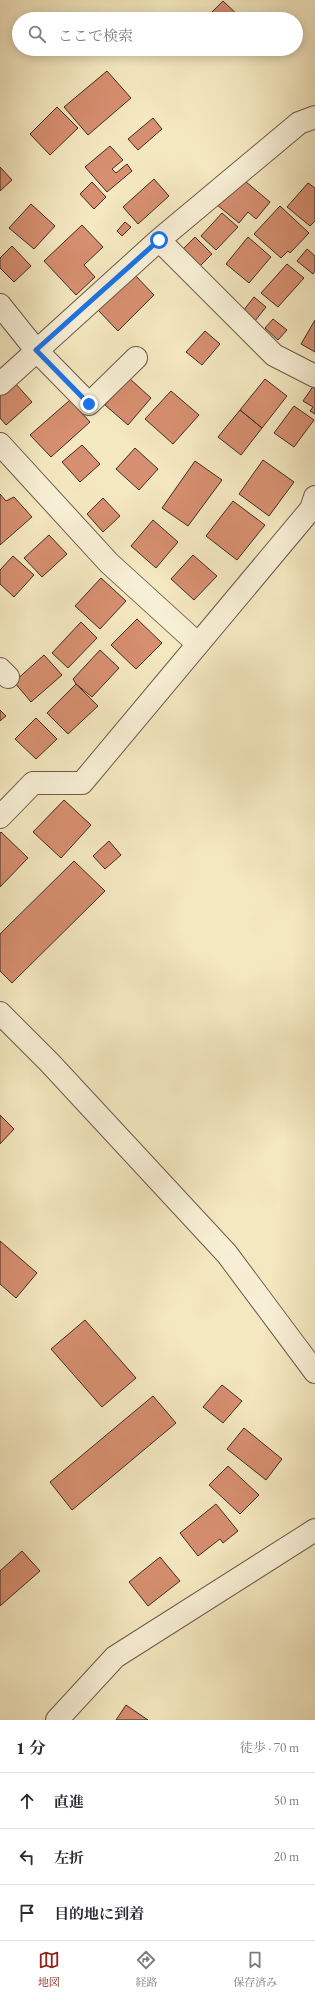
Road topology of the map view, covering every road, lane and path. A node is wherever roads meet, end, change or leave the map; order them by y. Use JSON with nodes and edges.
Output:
{"nodes":[{"id":1,"x":315,"y":117,"type":"edge"},
{"id":2,"x":159,"y":240,"type":"junction"},
{"id":3,"x":0,"y":305,"type":"edge"},
{"id":4,"x":36,"y":350,"type":"junction"},
{"id":5,"x":136,"y":358,"type":"dead end"},
{"id":6,"x":315,"y":376,"type":"edge"},
{"id":7,"x":0,"y":384,"type":"edge"},
{"id":8,"x":0,"y":444,"type":"edge"},
{"id":9,"x":315,"y":497,"type":"edge"},
{"id":10,"x":198,"y":644,"type":"junction"},
{"id":11,"x":0,"y":817,"type":"edge"},
{"id":12,"x":0,"y":1013,"type":"edge"},
{"id":13,"x":315,"y":1372,"type":"edge"},
{"id":14,"x":315,"y":1530,"type":"edge"},
{"id":15,"x":57,"y":1720,"type":"edge"}],
"edges":[{"from":1,"to":2,"type":"street"},
{"from":2,"to":4,"type":"street"},
{"from":2,"to":6,"type":"street"},
{"from":3,"to":4,"type":"street"},
{"from":4,"to":5,"type":"street"},
{"from":4,"to":7,"type":"street"},
{"from":8,"to":10,"type":"street"},
{"from":9,"to":10,"type":"street"},
{"from":10,"to":11,"type":"street"},
{"from":12,"to":13,"type":"street"},
{"from":14,"to":15,"type":"street"}]}
